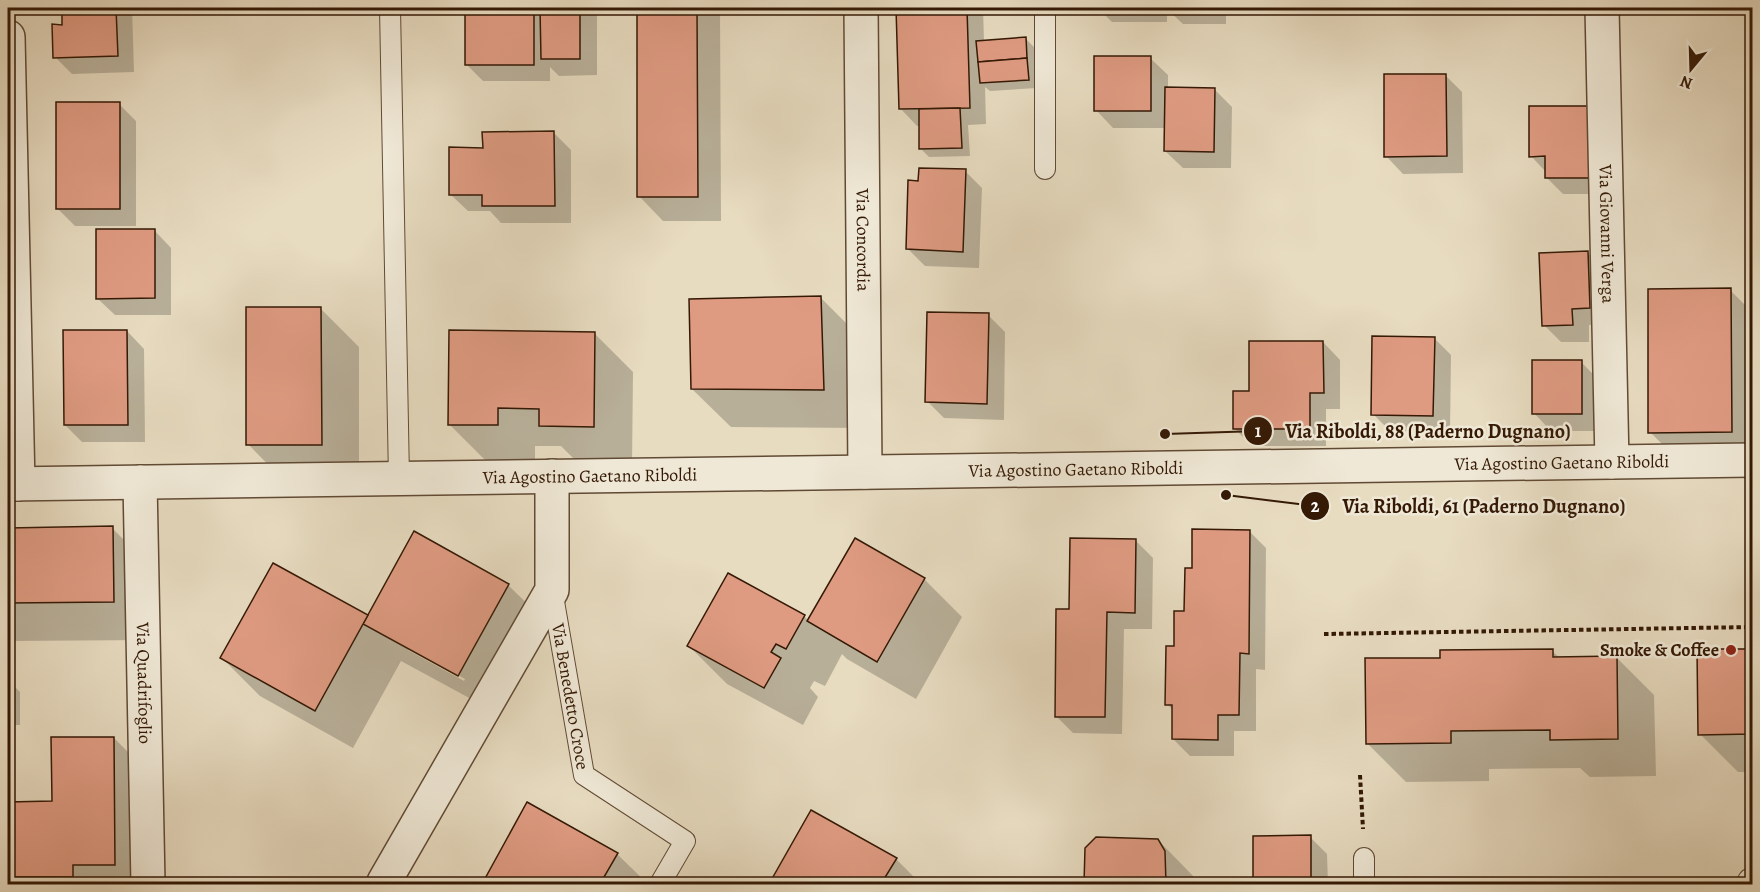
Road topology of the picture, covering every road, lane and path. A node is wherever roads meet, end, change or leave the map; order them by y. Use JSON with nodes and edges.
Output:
{"nodes":[{"id":1,"x":390,"y":8,"type":"edge"},
{"id":2,"x":861,"y":8,"type":"edge"},
{"id":3,"x":1045,"y":8,"type":"edge"},
{"id":4,"x":1602,"y":8,"type":"edge"},
{"id":5,"x":8,"y":37,"type":"edge"},
{"id":6,"x":1045,"y":169,"type":"dead end"},
{"id":7,"x":1752,"y":460,"type":"edge"},
{"id":8,"x":1612,"y":462,"type":"junction"},
{"id":9,"x":865,"y":472,"type":"junction"},
{"id":10,"x":552,"y":476,"type":"junction"},
{"id":11,"x":399,"y":478,"type":"junction"},
{"id":12,"x":140,"y":482,"type":"junction"},
{"id":13,"x":13,"y":484,"type":"edge"},
{"id":14,"x":552,"y":590,"type":"junction"},
{"id":15,"x":1752,"y":627,"type":"edge"},
{"id":16,"x":1324,"y":634,"type":"dead end"},
{"id":17,"x":1360,"y":775,"type":"dead end"},
{"id":18,"x":1364,"y":858,"type":"joint"},
{"id":19,"x":384,"y":882,"type":"dead end"},
{"id":20,"x":148,"y":885,"type":"edge"},
{"id":21,"x":660,"y":885,"type":"edge"},
{"id":22,"x":1364,"y":885,"type":"edge"}],
"edges":[{"from":1,"to":11,"type":"lane"},
{"from":2,"to":9,"type":"street","name":"Via Concordia"},
{"from":3,"to":6,"type":"lane"},
{"from":4,"to":8,"type":"street","name":"Via Giovanni Verga"},
{"from":5,"to":13,"type":"street"},
{"from":7,"to":8,"type":"street","name":"Via Agostino Gaetano Riboldi"},
{"from":8,"to":9,"type":"street","name":"Via Agostino Gaetano Riboldi"},
{"from":9,"to":10,"type":"street","name":"Via Agostino Gaetano Riboldi"},
{"from":10,"to":11,"type":"street","name":"Via Agostino Gaetano Riboldi"},
{"from":10,"to":14,"type":"street","name":"Via Benedetto Croce"},
{"from":11,"to":12,"type":"street","name":"Via Agostino Gaetano Riboldi"},
{"from":12,"to":13,"type":"street","name":"Via Agostino Gaetano Riboldi"},
{"from":12,"to":20,"type":"street","name":"Via Quadrifoglio"},
{"from":14,"to":19,"type":"street","name":"Via Benedetto Croce"},
{"from":14,"to":21,"type":"lane","name":"Via Benedetto Croce"},
{"from":15,"to":16,"type":"path"},
{"from":17,"to":18,"type":"path"},
{"from":18,"to":22,"type":"lane"}]}
